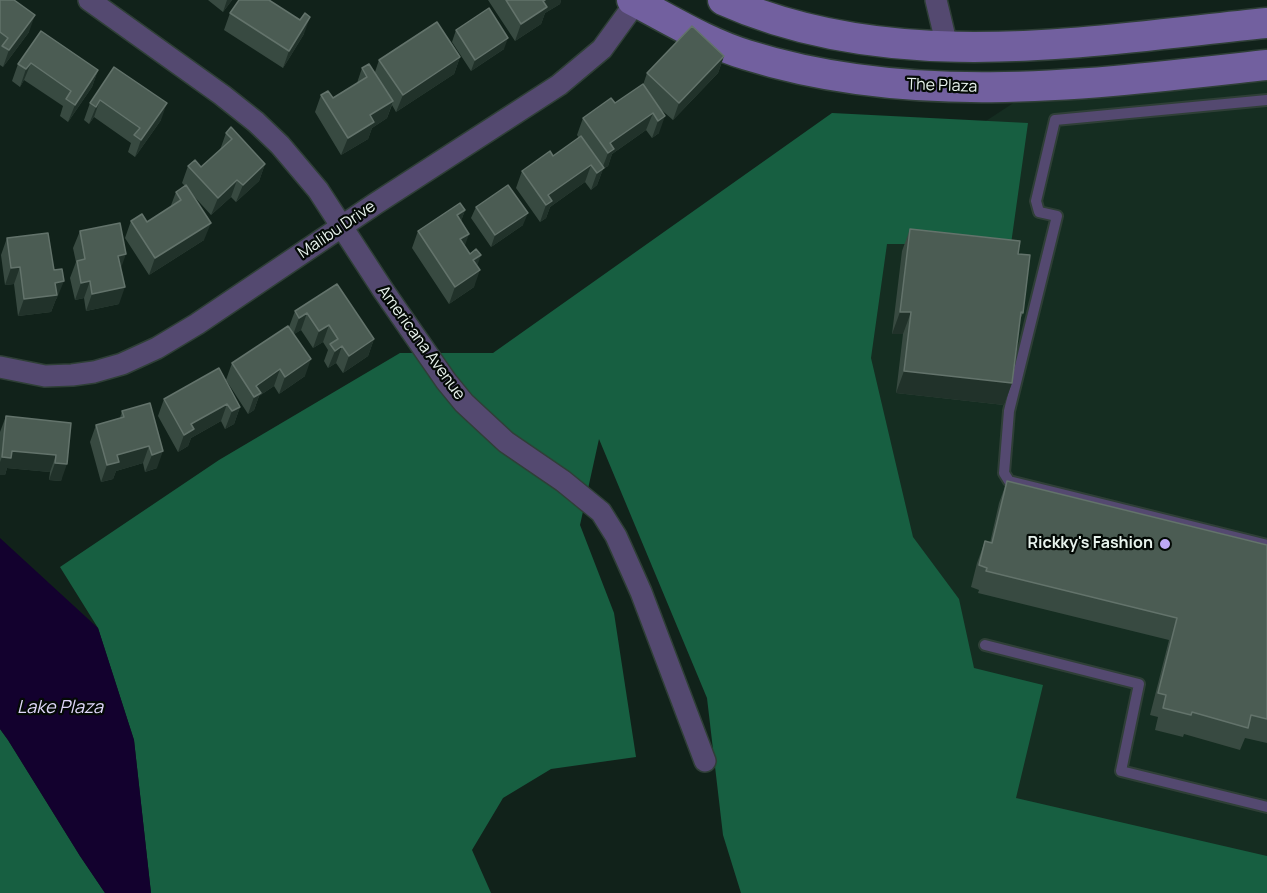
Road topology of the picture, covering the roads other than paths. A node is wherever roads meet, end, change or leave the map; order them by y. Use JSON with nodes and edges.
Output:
{"nodes":[{"id":1,"x":89,"y":0,"type":"edge"},
{"id":2,"x":723,"y":0,"type":"edge"},
{"id":3,"x":936,"y":0,"type":"edge"},
{"id":4,"x":634,"y":1,"type":"edge"},
{"id":5,"x":1267,"y":23,"type":"edge"},
{"id":6,"x":947,"y":46,"type":"junction"},
{"id":7,"x":1267,"y":65,"type":"edge"},
{"id":8,"x":1267,"y":100,"type":"edge"},
{"id":9,"x":342,"y":227,"type":"junction"},
{"id":10,"x":0,"y":367,"type":"edge"},
{"id":11,"x":1267,"y":545,"type":"edge"},
{"id":12,"x":985,"y":645,"type":"dead end"},
{"id":13,"x":705,"y":761,"type":"dead end"},
{"id":14,"x":1267,"y":807,"type":"edge"}],
"edges":[{"from":1,"to":9,"type":"street","name":"Americana Avenue"},
{"from":2,"to":6,"type":"main road"},
{"from":3,"to":6,"type":"street"},
{"from":4,"to":7,"type":"main road","name":"The Plaza"},
{"from":4,"to":9,"type":"street","name":"Malibu Drive"},
{"from":5,"to":6,"type":"main road"},
{"from":8,"to":11,"type":"lane"},
{"from":9,"to":10,"type":"street","name":"Malibu Drive"},
{"from":9,"to":13,"type":"street","name":"Americana Avenue"},
{"from":12,"to":14,"type":"lane"}]}
